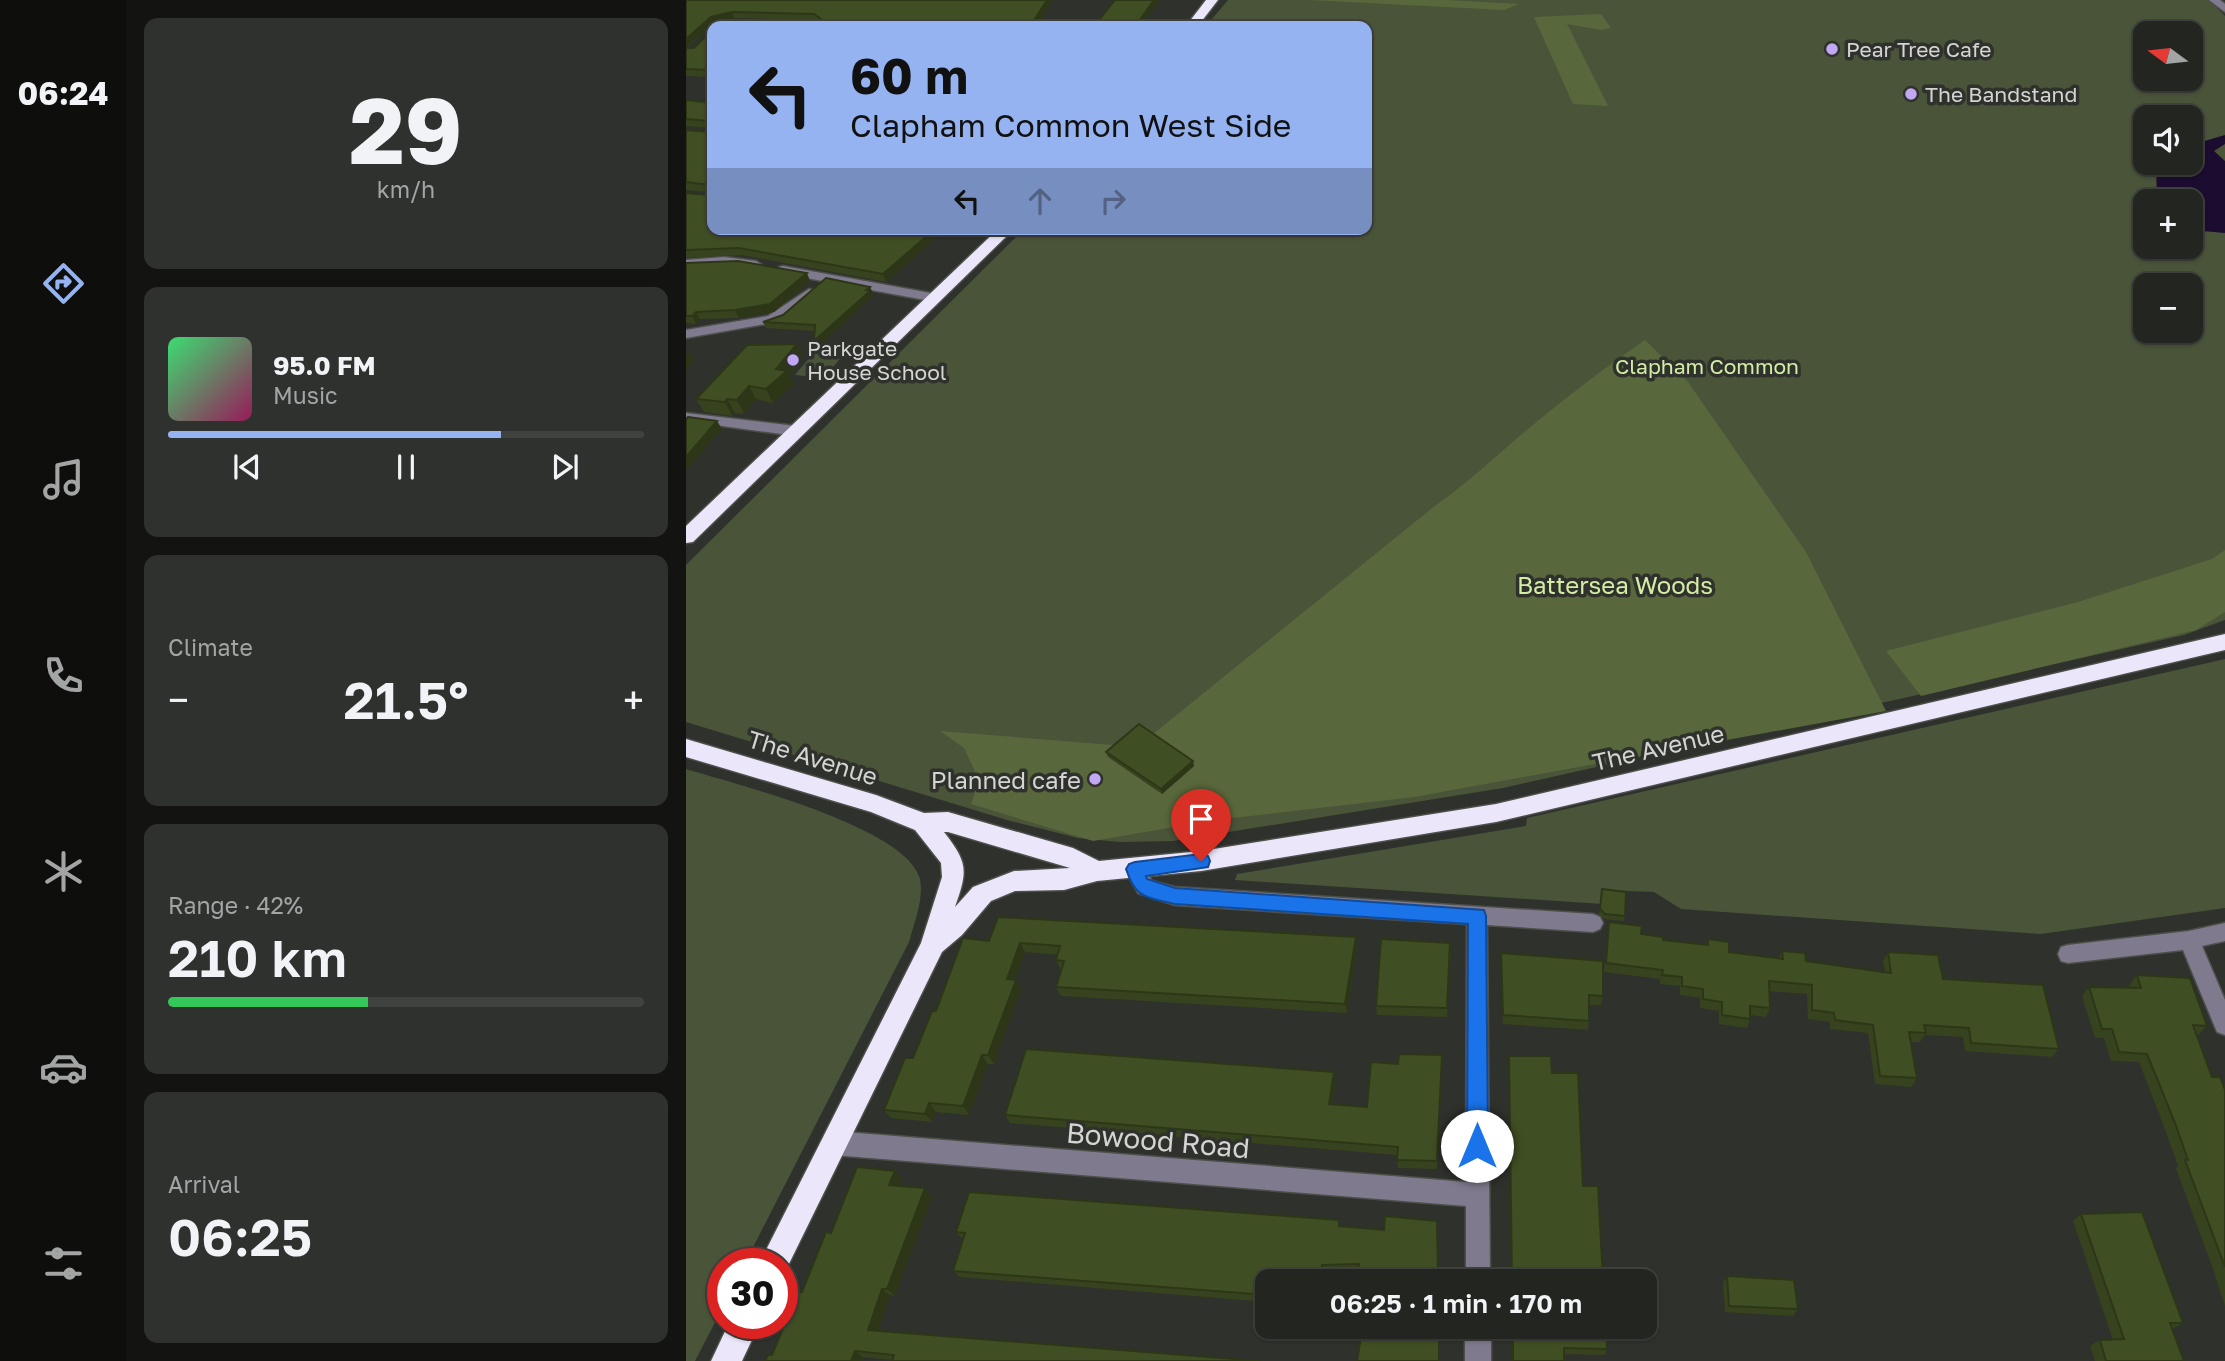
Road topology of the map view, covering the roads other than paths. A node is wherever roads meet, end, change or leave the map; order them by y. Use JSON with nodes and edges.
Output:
{"nodes":[{"id":1,"x":1212,"y":0,"type":"edge"},
{"id":2,"x":2214,"y":0,"type":"edge"},
{"id":3,"x":2225,"y":9,"type":"edge"},
{"id":4,"x":1196,"y":21,"type":"edge"},
{"id":5,"x":1001,"y":235,"type":"edge"},
{"id":6,"x":686,"y":264,"type":"edge"},
{"id":7,"x":827,"y":277,"type":"junction"},
{"id":8,"x":936,"y":298,"type":"junction"},
{"id":9,"x":686,"y":334,"type":"edge"},
{"id":10,"x":686,"y":417,"type":"edge"},
{"id":11,"x":796,"y":430,"type":"junction"},
{"id":12,"x":686,"y":537,"type":"edge"},
{"id":13,"x":2225,"y":642,"type":"edge"},
{"id":14,"x":686,"y":748,"type":"edge"},
{"id":15,"x":923,"y":823,"type":"junction"},
{"id":16,"x":1135,"y":869,"type":"junction"},
{"id":17,"x":1097,"y":871,"type":"junction"},
{"id":18,"x":1477,"y":916,"type":"junction"},
{"id":19,"x":1593,"y":923,"type":"dead end"},
{"id":20,"x":2225,"y":932,"type":"edge"},
{"id":21,"x":2189,"y":940,"type":"junction"},
{"id":22,"x":933,"y":944,"type":"junction"},
{"id":23,"x":2068,"y":954,"type":"dead end"},
{"id":24,"x":2225,"y":1025,"type":"edge"},
{"id":25,"x":833,"y":1143,"type":"junction"},
{"id":26,"x":1478,"y":1195,"type":"junction"},
{"id":27,"x":782,"y":1248,"type":"edge"},
{"id":28,"x":1478,"y":1269,"type":"edge"},
{"id":29,"x":737,"y":1339,"type":"edge"},
{"id":30,"x":1478,"y":1339,"type":"edge"},
{"id":31,"x":726,"y":1361,"type":"edge"},
{"id":32,"x":1478,"y":1361,"type":"edge"}],
"edges":[{"from":1,"to":4,"type":"highway"},
{"from":2,"to":3,"type":"street"},
{"from":5,"to":8,"type":"highway"},
{"from":6,"to":7,"type":"street"},
{"from":7,"to":8,"type":"street"},
{"from":7,"to":9,"type":"street"},
{"from":8,"to":11,"type":"highway"},
{"from":10,"to":11,"type":"street"},
{"from":11,"to":12,"type":"highway"},
{"from":13,"to":16,"type":"highway","name":"The Avenue"},
{"from":14,"to":15,"type":"highway","name":"The Avenue"},
{"from":15,"to":17,"type":"highway"},
{"from":15,"to":22,"type":"highway"},
{"from":16,"to":17,"type":"highway","name":"The Avenue"},
{"from":16,"to":18,"type":"street"},
{"from":17,"to":22,"type":"highway","name":"The Avenue"},
{"from":18,"to":19,"type":"street"},
{"from":18,"to":26,"type":"street"},
{"from":20,"to":21,"type":"street"},
{"from":21,"to":23,"type":"street"},
{"from":21,"to":24,"type":"street"},
{"from":22,"to":25,"type":"highway"},
{"from":25,"to":26,"type":"street","name":"Bowood Road"},
{"from":25,"to":27,"type":"highway"},
{"from":26,"to":28,"type":"street"},
{"from":29,"to":31,"type":"highway"},
{"from":30,"to":32,"type":"street"}]}
